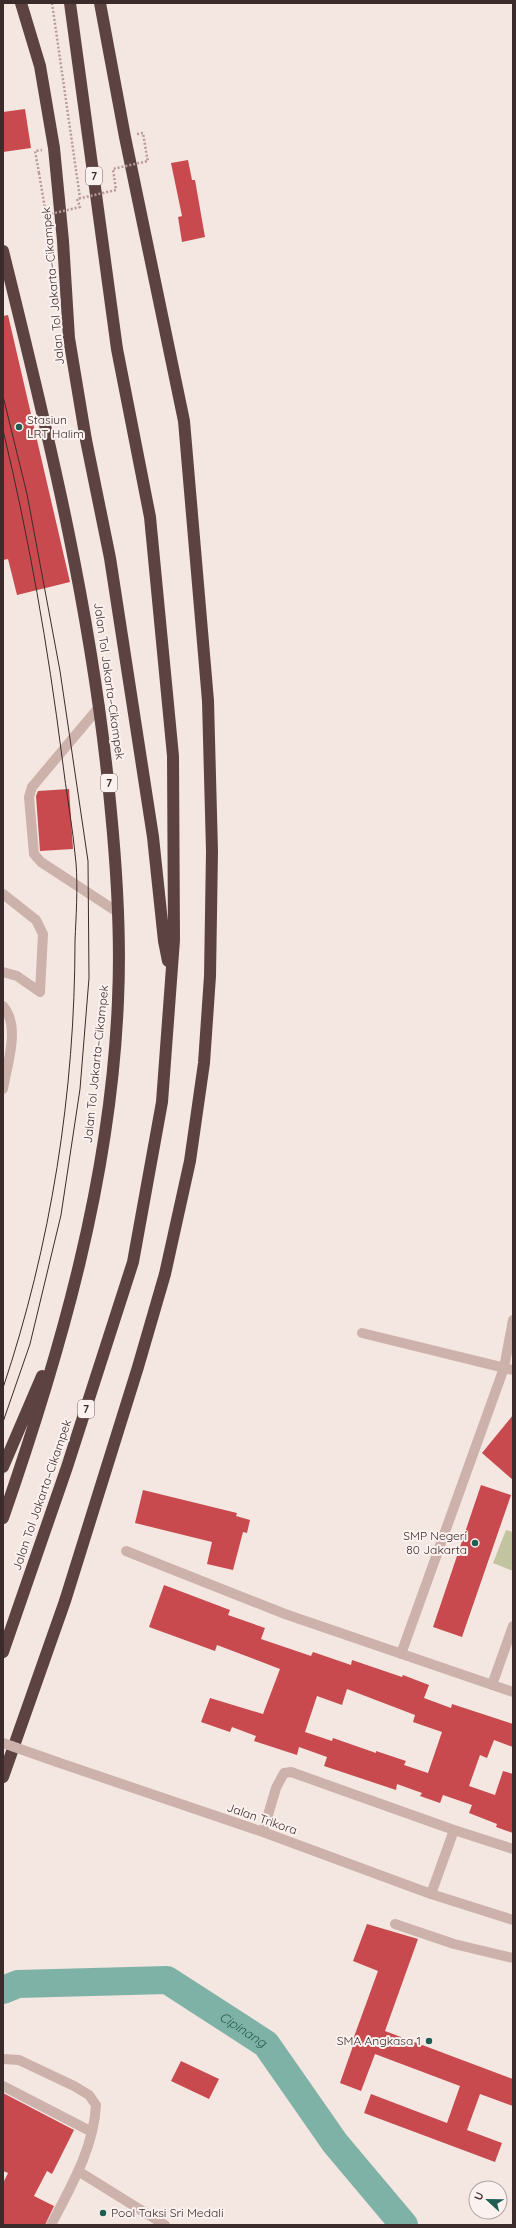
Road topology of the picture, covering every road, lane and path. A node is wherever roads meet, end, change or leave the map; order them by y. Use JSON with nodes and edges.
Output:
{"nodes":[{"id":1,"x":21,"y":3,"type":"edge"},
{"id":2,"x":52,"y":3,"type":"edge"},
{"id":3,"x":70,"y":3,"type":"edge"},
{"id":4,"x":100,"y":3,"type":"edge"},
{"id":5,"x":146,"y":151,"type":"dead end"},
{"id":6,"x":38,"y":168,"type":"dead end"},
{"id":7,"x":80,"y":198,"type":"junction"},
{"id":8,"x":3,"y":251,"type":"edge"},
{"id":9,"x":100,"y":706,"type":"junction"},
{"id":10,"x":3,"y":894,"type":"edge"},
{"id":11,"x":119,"y":913,"type":"junction"},
{"id":12,"x":171,"y":970,"type":"junction"},
{"id":13,"x":3,"y":972,"type":"edge"},
{"id":14,"x":3,"y":1006,"type":"edge"},
{"id":15,"x":3,"y":1089,"type":"edge"},
{"id":16,"x":513,"y":1320,"type":"edge"},
{"id":17,"x":65,"y":1321,"type":"junction"},
{"id":18,"x":362,"y":1333,"type":"dead end"},
{"id":19,"x":508,"y":1369,"type":"edge"},
{"id":20,"x":3,"y":1467,"type":"edge"},
{"id":21,"x":3,"y":1518,"type":"edge"},
{"id":22,"x":126,"y":1551,"type":"dead end"},
{"id":23,"x":513,"y":1626,"type":"edge"},
{"id":24,"x":3,"y":1652,"type":"edge"},
{"id":25,"x":401,"y":1654,"type":"junction"},
{"id":26,"x":492,"y":1685,"type":"junction"},
{"id":27,"x":513,"y":1692,"type":"edge"},
{"id":28,"x":3,"y":1743,"type":"edge"},
{"id":29,"x":3,"y":1777,"type":"edge"},
{"id":30,"x":454,"y":1830,"type":"junction"},
{"id":31,"x":263,"y":1832,"type":"junction"},
{"id":32,"x":513,"y":1849,"type":"edge"},
{"id":33,"x":431,"y":1894,"type":"junction"},
{"id":34,"x":513,"y":1919,"type":"edge"},
{"id":35,"x":396,"y":1924,"type":"dead end"},
{"id":36,"x":513,"y":1958,"type":"edge"},
{"id":37,"x":3,"y":2059,"type":"edge"},
{"id":38,"x":3,"y":2086,"type":"edge"},
{"id":39,"x":92,"y":2132,"type":"junction"},
{"id":40,"x":78,"y":2171,"type":"junction"},
{"id":41,"x":51,"y":2225,"type":"edge"},
{"id":42,"x":165,"y":2225,"type":"edge"}],
"edges":[{"from":1,"to":12,"type":"highway","name":"Jalan Tol Jakarta–Cikampek","number":"7"},
{"from":2,"to":7,"type":"path"},
{"from":3,"to":12,"type":"highway","name":"Jalan Tol Jakarta–Cikampek","number":"7"},
{"from":4,"to":29,"type":"highway"},
{"from":5,"to":7,"type":"path","bridge":true},
{"from":6,"to":7,"type":"path","bridge":true},
{"from":8,"to":9,"type":"highway","name":"Jalan Tol Jakarta–Cikampek","number":"7"},
{"from":9,"to":11,"type":"highway","name":"Jalan Tol Jakarta–Cikampek","number":"7"},
{"from":9,"to":11,"type":"street"},
{"from":10,"to":13,"type":"street"},
{"from":11,"to":17,"type":"highway","name":"Jalan Tol Jakarta–Cikampek","number":"7"},
{"from":12,"to":24,"type":"highway","name":"Jalan Tol Jakarta–Cikampek","number":"7"},
{"from":14,"to":15,"type":"street"},
{"from":16,"to":19,"type":"street"},
{"from":17,"to":20,"type":"highway"},
{"from":17,"to":21,"type":"highway","name":"Jalan Tol Jakarta–Cikampek","number":"7"},
{"from":18,"to":19,"type":"street"},
{"from":19,"to":25,"type":"street"},
{"from":22,"to":25,"type":"street"},
{"from":23,"to":26,"type":"street"},
{"from":25,"to":26,"type":"street"},
{"from":26,"to":27,"type":"street"},
{"from":28,"to":31,"type":"street","name":"Jalan Trikora","bridge":true},
{"from":30,"to":31,"type":"street"},
{"from":30,"to":32,"type":"street"},
{"from":30,"to":33,"type":"street"},
{"from":31,"to":33,"type":"street","name":"Jalan Trikora"},
{"from":33,"to":34,"type":"street","name":"Jalan Trikora"},
{"from":35,"to":36,"type":"street"},
{"from":37,"to":39,"type":"street"},
{"from":38,"to":39,"type":"street"},
{"from":39,"to":40,"type":"street"},
{"from":40,"to":41,"type":"street"},
{"from":40,"to":42,"type":"street"}]}
